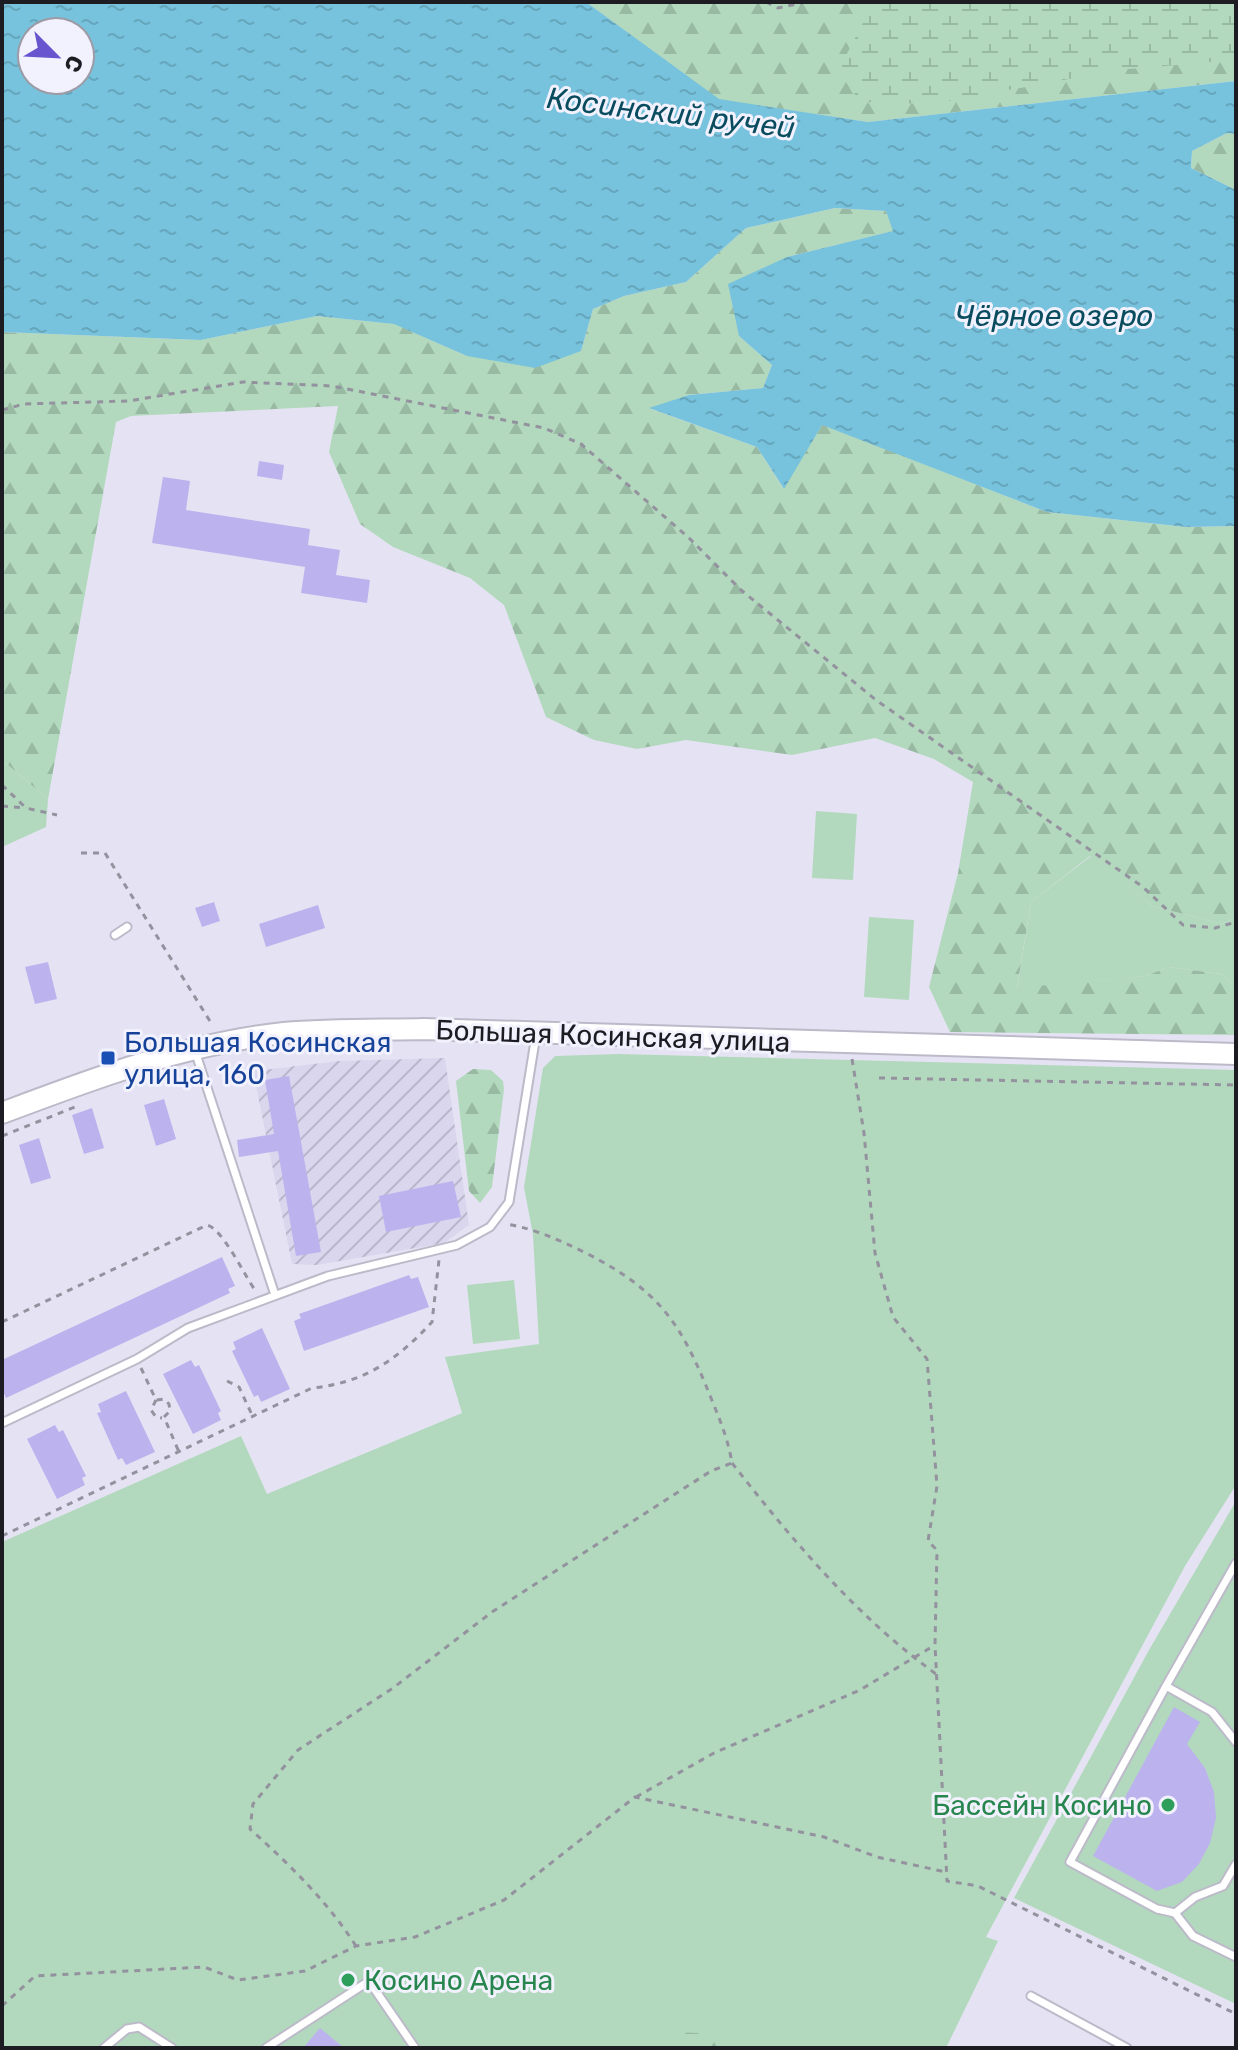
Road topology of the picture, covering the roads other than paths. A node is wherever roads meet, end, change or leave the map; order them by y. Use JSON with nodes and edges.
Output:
{"nodes":[{"id":1,"x":127,"y":927,"type":"dead end"},
{"id":2,"x":115,"y":935,"type":"dead end"},
{"id":3,"x":536,"y":1035,"type":"junction"},
{"id":4,"x":195,"y":1051,"type":"junction"},
{"id":5,"x":1236,"y":1054,"type":"edge"},
{"id":6,"x":2,"y":1113,"type":"edge"},
{"id":7,"x":275,"y":1295,"type":"junction"},
{"id":8,"x":2,"y":1423,"type":"edge"},
{"id":9,"x":1236,"y":1563,"type":"edge"},
{"id":10,"x":1166,"y":1686,"type":"junction"},
{"id":11,"x":1236,"y":1742,"type":"edge"},
{"id":12,"x":1236,"y":1864,"type":"edge"},
{"id":13,"x":1175,"y":1913,"type":"junction"},
{"id":14,"x":1236,"y":1957,"type":"edge"},
{"id":15,"x":1031,"y":1996,"type":"dead end"},
{"id":16,"x":104,"y":2048,"type":"edge"},
{"id":17,"x":172,"y":2048,"type":"edge"},
{"id":18,"x":266,"y":2048,"type":"edge"},
{"id":19,"x":415,"y":2048,"type":"edge"},
{"id":20,"x":1127,"y":2048,"type":"edge"}],
"edges":[{"from":1,"to":2,"type":"lane"},
{"from":3,"to":4,"type":"street","name":"Большая Косинская улица"},
{"from":3,"to":5,"type":"street","name":"Большая Косинская улица"},
{"from":3,"to":7,"type":"lane"},
{"from":4,"to":6,"type":"street","name":"Большая Косинская улица"},
{"from":4,"to":7,"type":"lane"},
{"from":7,"to":8,"type":"lane"},
{"from":9,"to":10,"type":"lane"},
{"from":10,"to":11,"type":"lane"},
{"from":10,"to":13,"type":"lane"},
{"from":12,"to":13,"type":"lane"},
{"from":13,"to":14,"type":"lane"},
{"from":15,"to":20,"type":"lane"},
{"from":16,"to":17,"type":"lane"},
{"from":18,"to":19,"type":"lane"}]}
